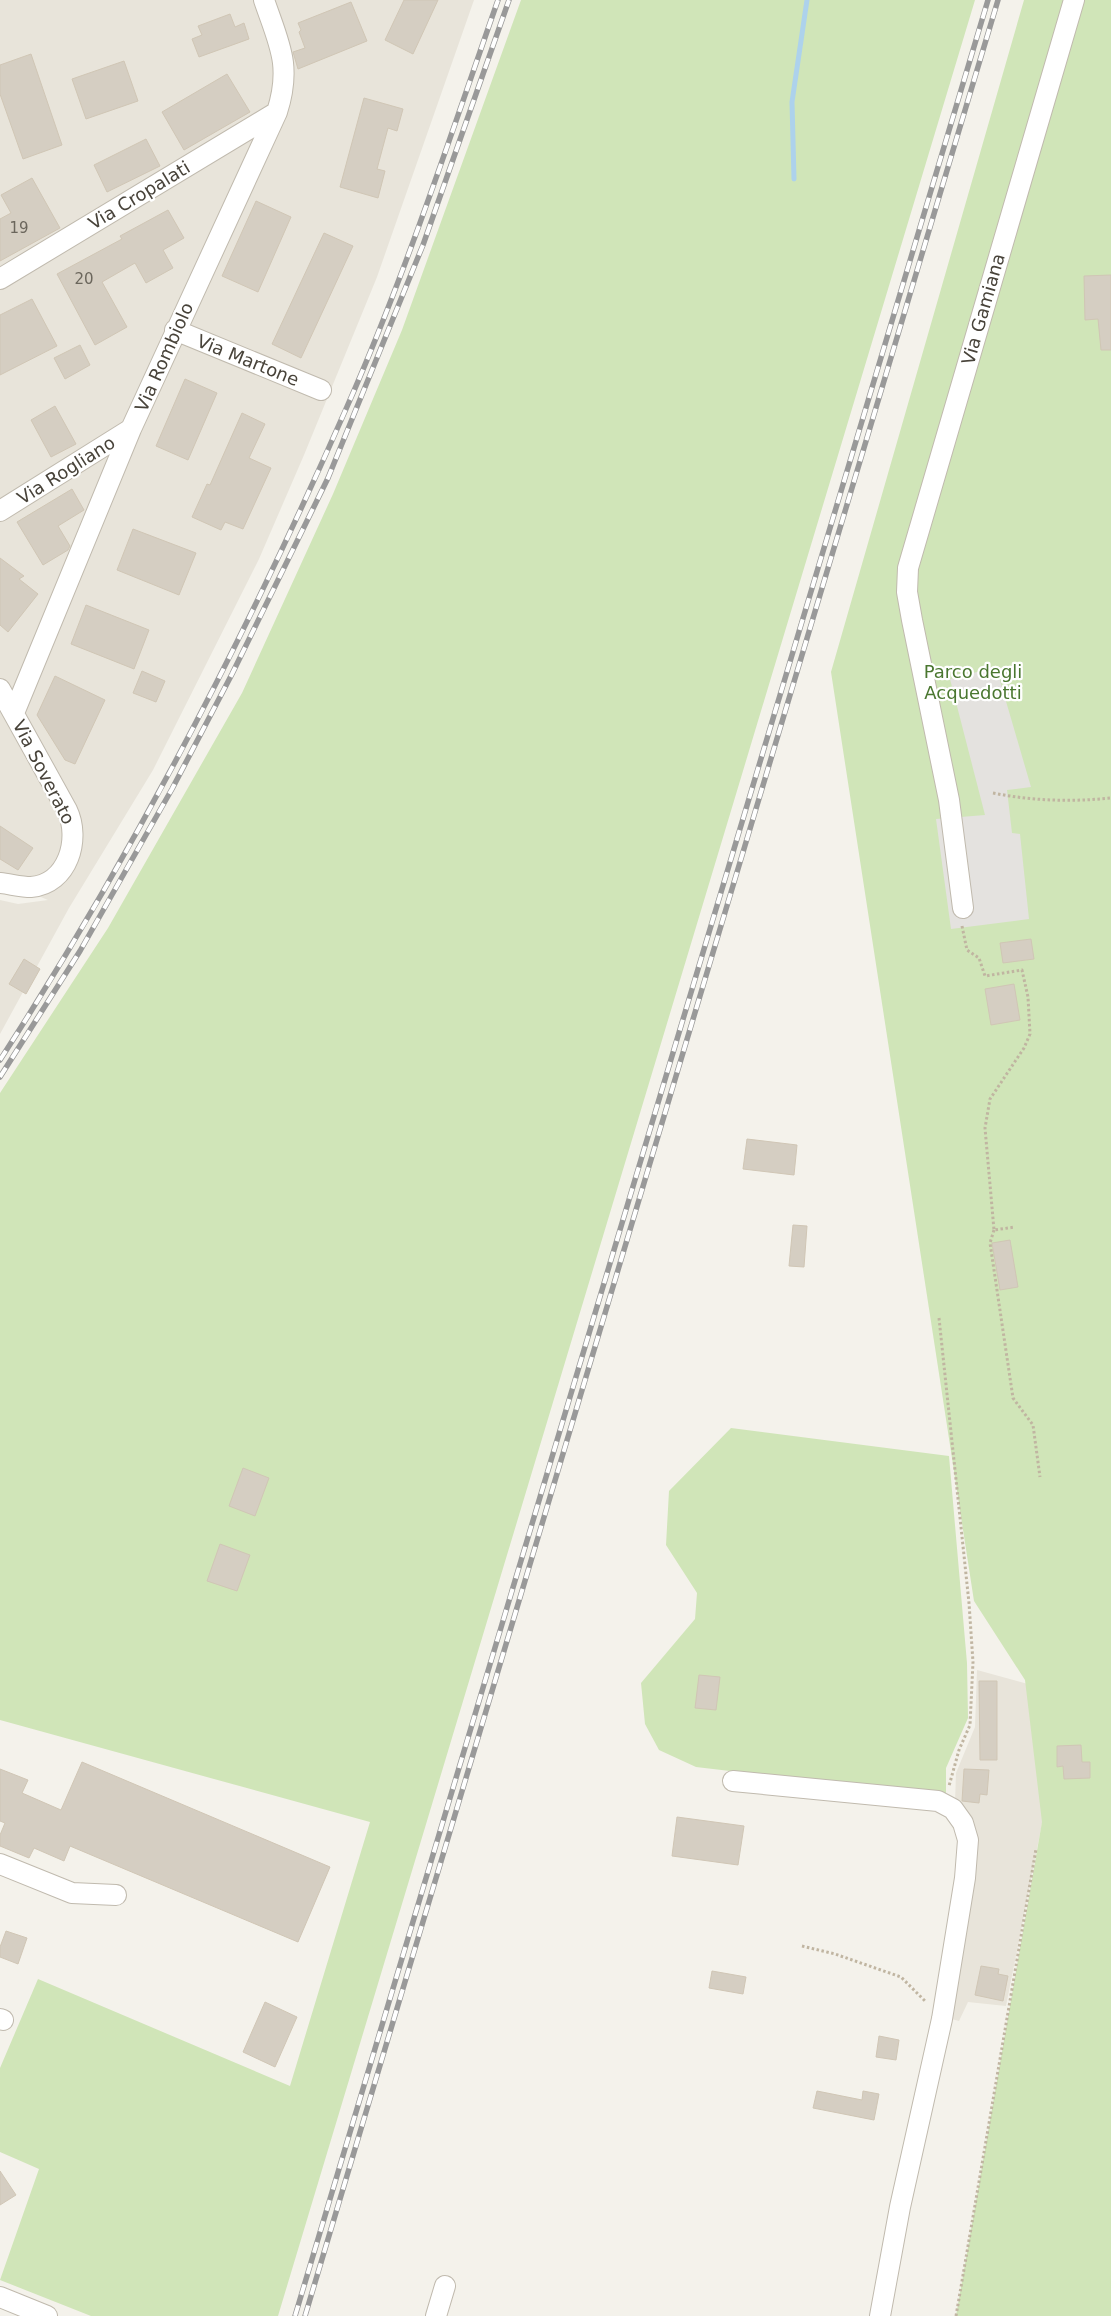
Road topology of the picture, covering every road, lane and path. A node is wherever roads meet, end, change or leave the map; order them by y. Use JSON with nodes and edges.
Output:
{"nodes":[{"id":1,"x":264,"y":0,"type":"edge"},
{"id":2,"x":1074,"y":0,"type":"edge"},
{"id":3,"x":277,"y":112,"type":"junction"},
{"id":4,"x":0,"y":279,"type":"edge"},
{"id":5,"x":175,"y":330,"type":"junction"},
{"id":6,"x":321,"y":390,"type":"dead end"},
{"id":7,"x":131,"y":429,"type":"junction"},
{"id":8,"x":0,"y":511,"type":"edge"},
{"id":9,"x":0,"y":689,"type":"edge"},
{"id":10,"x":14,"y":713,"type":"junction"},
{"id":11,"x":993,"y":793,"type":"dead end"},
{"id":12,"x":1111,"y":798,"type":"edge"},
{"id":13,"x":0,"y":883,"type":"edge"},
{"id":14,"x":963,"y":908,"type":"joint"},
{"id":15,"x":1015,"y":1227,"type":"dead end"},
{"id":16,"x":994,"y":1230,"type":"junction"},
{"id":17,"x":939,"y":1318,"type":"dead end"},
{"id":18,"x":1040,"y":1478,"type":"dead end"},
{"id":19,"x":733,"y":1781,"type":"dead end"},
{"id":20,"x":953,"y":1809,"type":"junction"},
{"id":21,"x":1036,"y":1850,"type":"dead end"},
{"id":22,"x":0,"y":1864,"type":"edge"},
{"id":23,"x":116,"y":1894,"type":"dead end"},
{"id":24,"x":802,"y":1946,"type":"dead end"},
{"id":25,"x":942,"y":2018,"type":"junction"},
{"id":26,"x":445,"y":2286,"type":"dead end"},
{"id":27,"x":0,"y":2297,"type":"edge"},
{"id":28,"x":47,"y":2316,"type":"edge"},
{"id":29,"x":436,"y":2316,"type":"edge"},
{"id":30,"x":880,"y":2316,"type":"edge"},
{"id":31,"x":956,"y":2316,"type":"edge"}],
"edges":[{"from":1,"to":3,"type":"street","name":"Via Rombiolo"},
{"from":2,"to":14,"type":"street","name":"Via Gamiana"},
{"from":3,"to":4,"type":"street","name":"Via Cropalati"},
{"from":3,"to":5,"type":"street","name":"Via Rombiolo"},
{"from":5,"to":6,"type":"street","name":"Via Martone"},
{"from":5,"to":7,"type":"street","name":"Via Rombiolo"},
{"from":7,"to":8,"type":"street","name":"Via Rogliano"},
{"from":7,"to":10,"type":"street","name":"Via Rombiolo"},
{"from":9,"to":10,"type":"street","name":"Via Soverato"},
{"from":10,"to":13,"type":"street","name":"Via Soverato"},
{"from":11,"to":12,"type":"path"},
{"from":14,"to":16,"type":"path"},
{"from":15,"to":16,"type":"path"},
{"from":16,"to":18,"type":"path"},
{"from":17,"to":20,"type":"path"},
{"from":19,"to":20,"type":"street"},
{"from":20,"to":25,"type":"street"},
{"from":21,"to":31,"type":"path"},
{"from":22,"to":23,"type":"street"},
{"from":24,"to":25,"type":"path"},
{"from":25,"to":30,"type":"street"},
{"from":26,"to":29,"type":"street"},
{"from":27,"to":28,"type":"street"}]}
